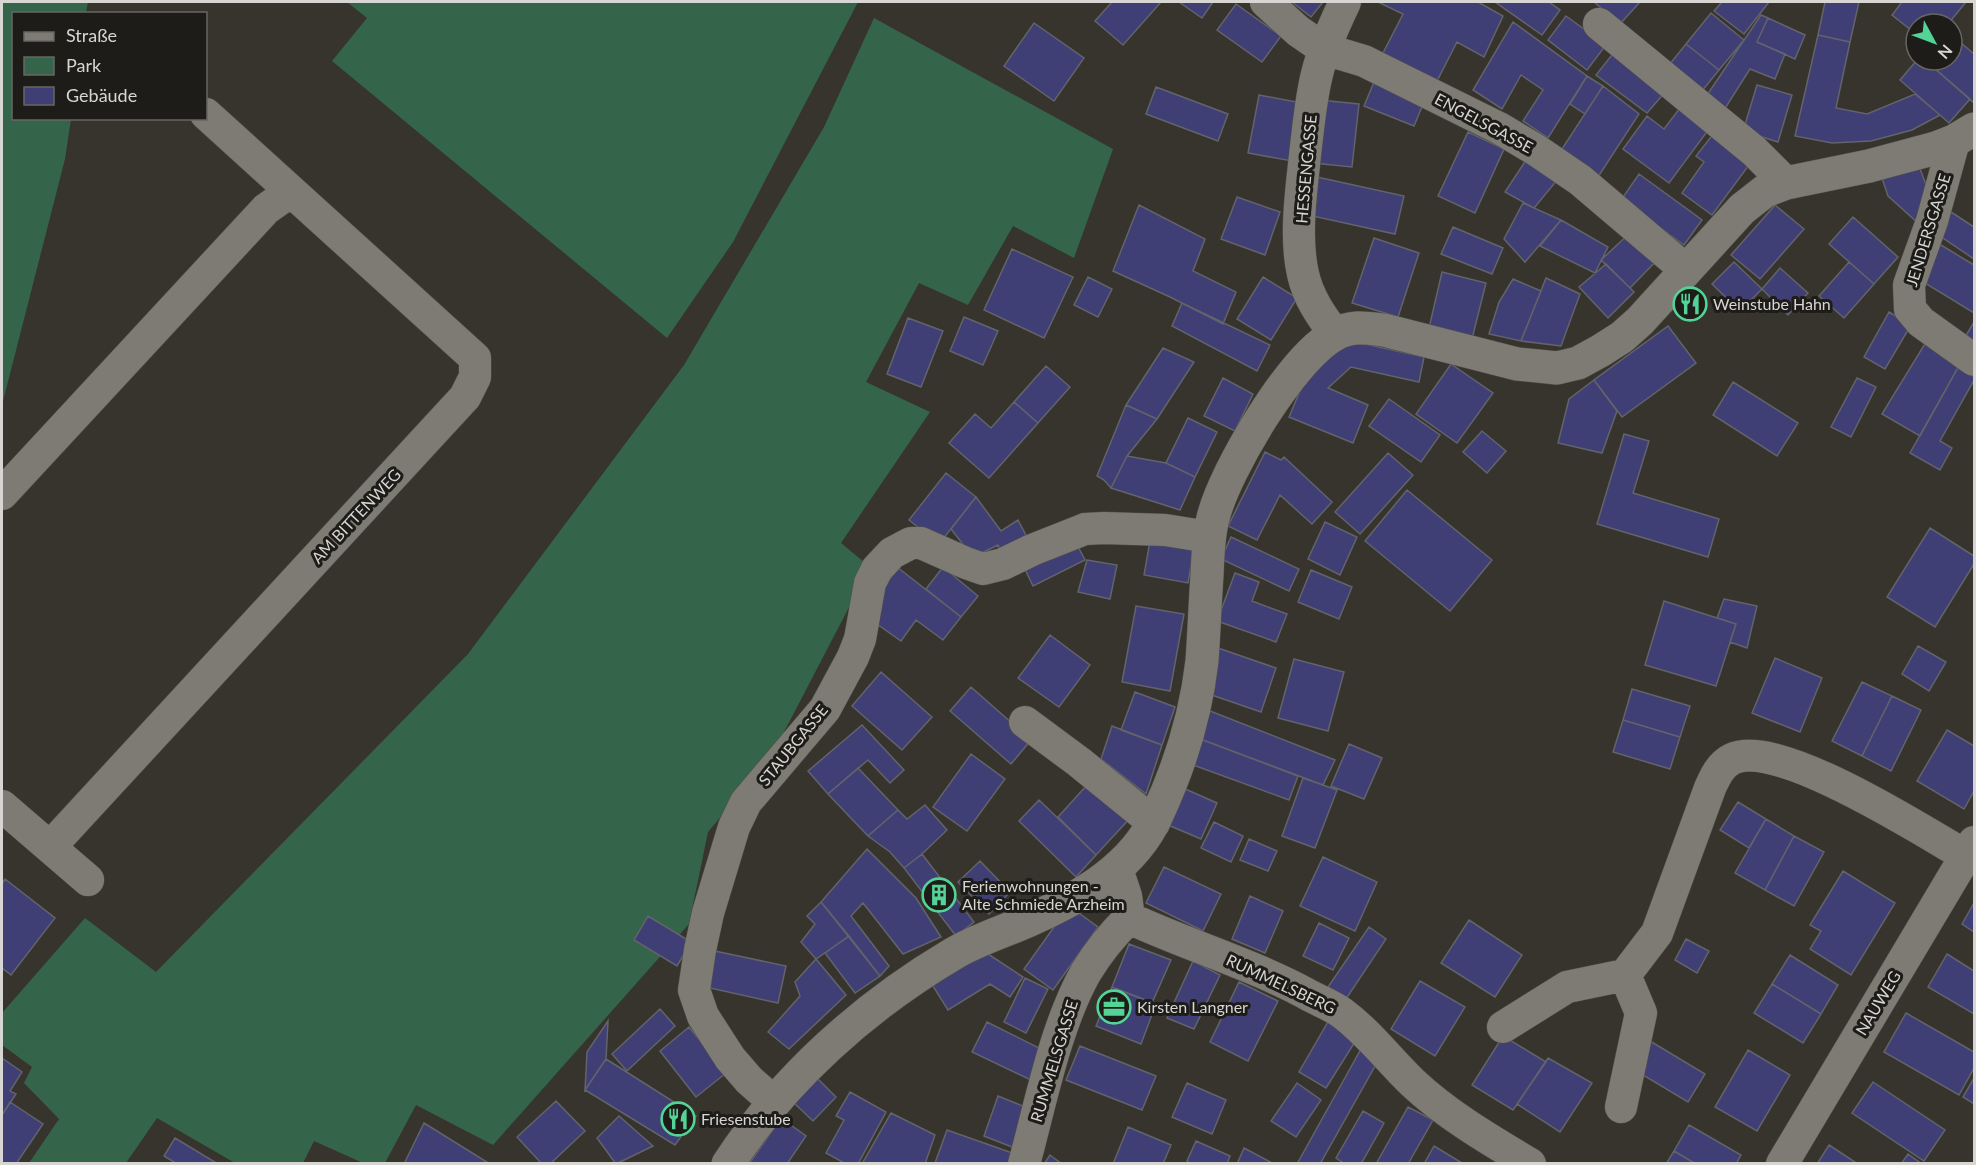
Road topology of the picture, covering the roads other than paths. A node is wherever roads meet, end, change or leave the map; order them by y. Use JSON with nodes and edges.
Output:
{"nodes":[{"id":1,"x":1266,"y":2,"type":"edge"},
{"id":2,"x":1345,"y":2,"type":"edge"},
{"id":3,"x":1599,"y":24,"type":"dead end"},
{"id":4,"x":1324,"y":49,"type":"junction"},
{"id":5,"x":207,"y":115,"type":"edge"},
{"id":6,"x":1964,"y":135,"type":"edge"},
{"id":7,"x":1786,"y":183,"type":"junction"},
{"id":8,"x":290,"y":192,"type":"junction"},
{"id":9,"x":1686,"y":270,"type":"junction"},
{"id":10,"x":1335,"y":334,"type":"junction"},
{"id":11,"x":1974,"y":360,"type":"edge"},
{"id":12,"x":2,"y":494,"type":"edge"},
{"id":13,"x":1209,"y":537,"type":"junction"},
{"id":14,"x":1025,"y":722,"type":"dead end"},
{"id":15,"x":2,"y":806,"type":"edge"},
{"id":16,"x":1154,"y":822,"type":"junction"},
{"id":17,"x":50,"y":848,"type":"junction"},
{"id":18,"x":1970,"y":849,"type":"edge"},
{"id":19,"x":1117,"y":869,"type":"junction"},
{"id":20,"x":88,"y":880,"type":"dead end"},
{"id":21,"x":1129,"y":918,"type":"junction"},
{"id":22,"x":1624,"y":975,"type":"junction"},
{"id":23,"x":1503,"y":1027,"type":"dead end"},
{"id":24,"x":774,"y":1102,"type":"junction"},
{"id":25,"x":1621,"y":1107,"type":"dead end"},
{"id":26,"x":728,"y":1164,"type":"edge"},
{"id":27,"x":1024,"y":1164,"type":"edge"},
{"id":28,"x":1530,"y":1164,"type":"edge"},
{"id":29,"x":1782,"y":1164,"type":"edge"}],
"edges":[{"from":1,"to":4,"type":"street","name":"ENGELSGASSE"},
{"from":2,"to":4,"type":"street","name":"HESSENGASSE"},
{"from":3,"to":7,"type":"street"},
{"from":4,"to":9,"type":"street","name":"ENGELSGASSE"},
{"from":4,"to":10,"type":"street","name":"HESSENGASSE"},
{"from":5,"to":8,"type":"street","name":"AM BITTENWEG"},
{"from":6,"to":7,"type":"street"},
{"from":6,"to":11,"type":"street","name":"JENDERSGASSE"},
{"from":7,"to":9,"type":"street"},
{"from":8,"to":12,"type":"street"},
{"from":8,"to":17,"type":"street","name":"AM BITTENWEG"},
{"from":9,"to":10,"type":"street"},
{"from":10,"to":13,"type":"street"},
{"from":13,"to":16,"type":"street"},
{"from":13,"to":24,"type":"street","name":"STAUBGASSE"},
{"from":14,"to":16,"type":"street"},
{"from":15,"to":17,"type":"street"},
{"from":16,"to":19,"type":"street"},
{"from":17,"to":20,"type":"street"},
{"from":18,"to":22,"type":"street"},
{"from":18,"to":29,"type":"street","name":"NAUWEG"},
{"from":19,"to":21,"type":"street"},
{"from":19,"to":24,"type":"street"},
{"from":21,"to":27,"type":"street","name":"RUMMELSGASSE"},
{"from":21,"to":28,"type":"street","name":"RUMMELSBERG"},
{"from":22,"to":23,"type":"street"},
{"from":22,"to":25,"type":"street"},
{"from":24,"to":26,"type":"street"}]}
